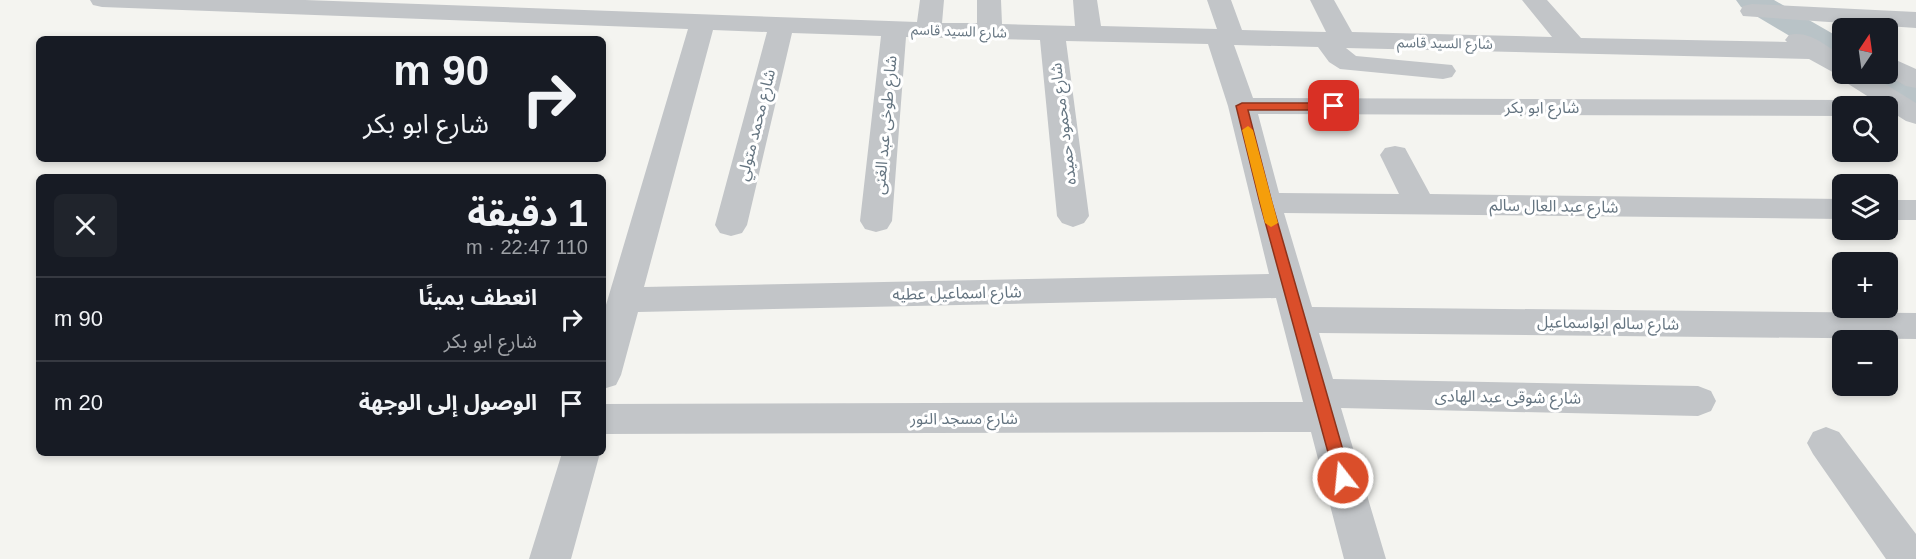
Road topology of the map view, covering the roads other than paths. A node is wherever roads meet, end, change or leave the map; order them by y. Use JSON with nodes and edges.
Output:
{"nodes":[{"id":1,"x":102,"y":0,"type":"edge"},
{"id":2,"x":932,"y":0,"type":"edge"},
{"id":3,"x":989,"y":0,"type":"edge"},
{"id":4,"x":1085,"y":0,"type":"edge"},
{"id":5,"x":1219,"y":0,"type":"edge"},
{"id":6,"x":1323,"y":0,"type":"edge"},
{"id":7,"x":1534,"y":0,"type":"edge"},
{"id":8,"x":139,"y":1,"type":"edge"},
{"id":9,"x":247,"y":2,"type":"edge"},
{"id":10,"x":1744,"y":5,"type":"edge"},
{"id":11,"x":432,"y":6,"type":"edge"},
{"id":12,"x":1788,"y":6,"type":"edge"},
{"id":13,"x":508,"y":7,"type":"edge"},
{"id":14,"x":751,"y":11,"type":"edge"},
{"id":15,"x":1916,"y":20,"type":"edge"},
{"id":16,"x":703,"y":21,"type":"junction"},
{"id":17,"x":782,"y":24,"type":"junction"},
{"id":18,"x":894,"y":29,"type":"junction"},
{"id":19,"x":929,"y":30,"type":"junction"},
{"id":20,"x":990,"y":32,"type":"junction"},
{"id":21,"x":1832,"y":32,"type":"edge"},
{"id":22,"x":1052,"y":33,"type":"junction"},
{"id":23,"x":1089,"y":34,"type":"junction"},
{"id":24,"x":1225,"y":37,"type":"junction"},
{"id":25,"x":1335,"y":40,"type":"junction"},
{"id":26,"x":1574,"y":46,"type":"junction"},
{"id":27,"x":1816,"y":51,"type":"junction"},
{"id":28,"x":1832,"y":61,"type":"edge"},
{"id":29,"x":1898,"y":64,"type":"edge"},
{"id":30,"x":1916,"y":65,"type":"edge"},
{"id":31,"x":1898,"y":70,"type":"edge"},
{"id":32,"x":1443,"y":71,"type":"dead end"},
{"id":33,"x":1916,"y":80,"type":"edge"},
{"id":34,"x":1866,"y":84,"type":"edge"},
{"id":35,"x":1242,"y":106,"type":"junction"},
{"id":36,"x":1832,"y":108,"type":"edge"},
{"id":37,"x":1906,"y":110,"type":"edge"},
{"id":38,"x":1395,"y":155,"type":"dead end"},
{"id":39,"x":1266,"y":203,"type":"junction"},
{"id":40,"x":1419,"y":204,"type":"junction"},
{"id":41,"x":1832,"y":209,"type":"edge"},
{"id":42,"x":1898,"y":210,"type":"edge"},
{"id":43,"x":1916,"y":210,"type":"edge"},
{"id":44,"x":1073,"y":216,"type":"dead end"},
{"id":45,"x":876,"y":221,"type":"dead end"},
{"id":46,"x":731,"y":225,"type":"dead end"},
{"id":47,"x":1289,"y":286,"type":"junction"},
{"id":48,"x":625,"y":300,"type":"junction"},
{"id":49,"x":1300,"y":320,"type":"junction"},
{"id":50,"x":1916,"y":326,"type":"edge"},
{"id":51,"x":606,"y":365,"type":"edge"},
{"id":52,"x":1698,"y":401,"type":"dead end"},
{"id":53,"x":1322,"y":405,"type":"junction"},
{"id":54,"x":606,"y":419,"type":"edge"},
{"id":55,"x":1826,"y":443,"type":"dead end"},
{"id":56,"x":580,"y":456,"type":"edge"},
{"id":57,"x":550,"y":559,"type":"edge"},
{"id":58,"x":1365,"y":559,"type":"edge"},
{"id":59,"x":1910,"y":559,"type":"edge"}],
"edges":[{"from":1,"to":8,"type":"street","name":"شارع السيد قاسم"},
{"from":2,"to":19,"type":"street"},
{"from":3,"to":20,"type":"street"},
{"from":4,"to":23,"type":"street"},
{"from":5,"to":24,"type":"street"},
{"from":6,"to":25,"type":"street"},
{"from":7,"to":26,"type":"street"},
{"from":8,"to":9,"type":"street","name":"شارع السيد قاسم"},
{"from":9,"to":11,"type":"street","name":"شارع السيد قاسم"},
{"from":10,"to":12,"type":"street"},
{"from":10,"to":27,"type":"street"},
{"from":11,"to":13,"type":"street","name":"شارع السيد قاسم"},
{"from":12,"to":15,"type":"street"},
{"from":12,"to":21,"type":"street"},
{"from":13,"to":16,"type":"street","name":"شارع السيد قاسم"},
{"from":14,"to":16,"type":"street","name":"شارع السيد قاسم"},
{"from":14,"to":17,"type":"street","name":"شارع السيد قاسم"},
{"from":16,"to":48,"type":"street"},
{"from":17,"to":18,"type":"street","name":"شارع السيد قاسم"},
{"from":17,"to":46,"type":"street","name":"شارع محمد متولي"},
{"from":18,"to":19,"type":"street","name":"شارع السيد قاسم"},
{"from":18,"to":45,"type":"street","name":"شارع طوخى عبد الغنى"},
{"from":19,"to":20,"type":"street","name":"شارع السيد قاسم"},
{"from":20,"to":22,"type":"street","name":"شارع السيد قاسم"},
{"from":22,"to":23,"type":"street","name":"شارع السيد قاسم"},
{"from":22,"to":44,"type":"street","name":"شارع محمود حميده"},
{"from":23,"to":24,"type":"street","name":"شارع السيد قاسم"},
{"from":24,"to":25,"type":"street","name":"شارع السيد قاسم"},
{"from":24,"to":35,"type":"street"},
{"from":25,"to":26,"type":"street","name":"شارع السيد قاسم"},
{"from":25,"to":32,"type":"street"},
{"from":26,"to":27,"type":"street","name":"شارع السيد قاسم"},
{"from":27,"to":28,"type":"street"},
{"from":29,"to":30,"type":"street"},
{"from":31,"to":33,"type":"street"},
{"from":34,"to":37,"type":"street"},
{"from":35,"to":36,"type":"street","name":"شارع ابو بكر"},
{"from":35,"to":39,"type":"street"},
{"from":38,"to":40,"type":"street"},
{"from":39,"to":40,"type":"street","name":"شارع عبد العال سالم"},
{"from":39,"to":47,"type":"street"},
{"from":40,"to":41,"type":"street","name":"شارع عبد العال سالم"},
{"from":42,"to":43,"type":"street"},
{"from":47,"to":48,"type":"street","name":"شارع اسماعيل عطيه"},
{"from":47,"to":49,"type":"street"},
{"from":48,"to":51,"type":"street"},
{"from":49,"to":50,"type":"street","name":"شارع سالم ابواسماعيل"},
{"from":49,"to":53,"type":"street"},
{"from":52,"to":53,"type":"street","name":"شارع شوقى عبد الهادى"},
{"from":53,"to":54,"type":"street","name":"شارع مسجد النور"},
{"from":53,"to":58,"type":"street"},
{"from":55,"to":59,"type":"street"},
{"from":56,"to":57,"type":"street"}]}
